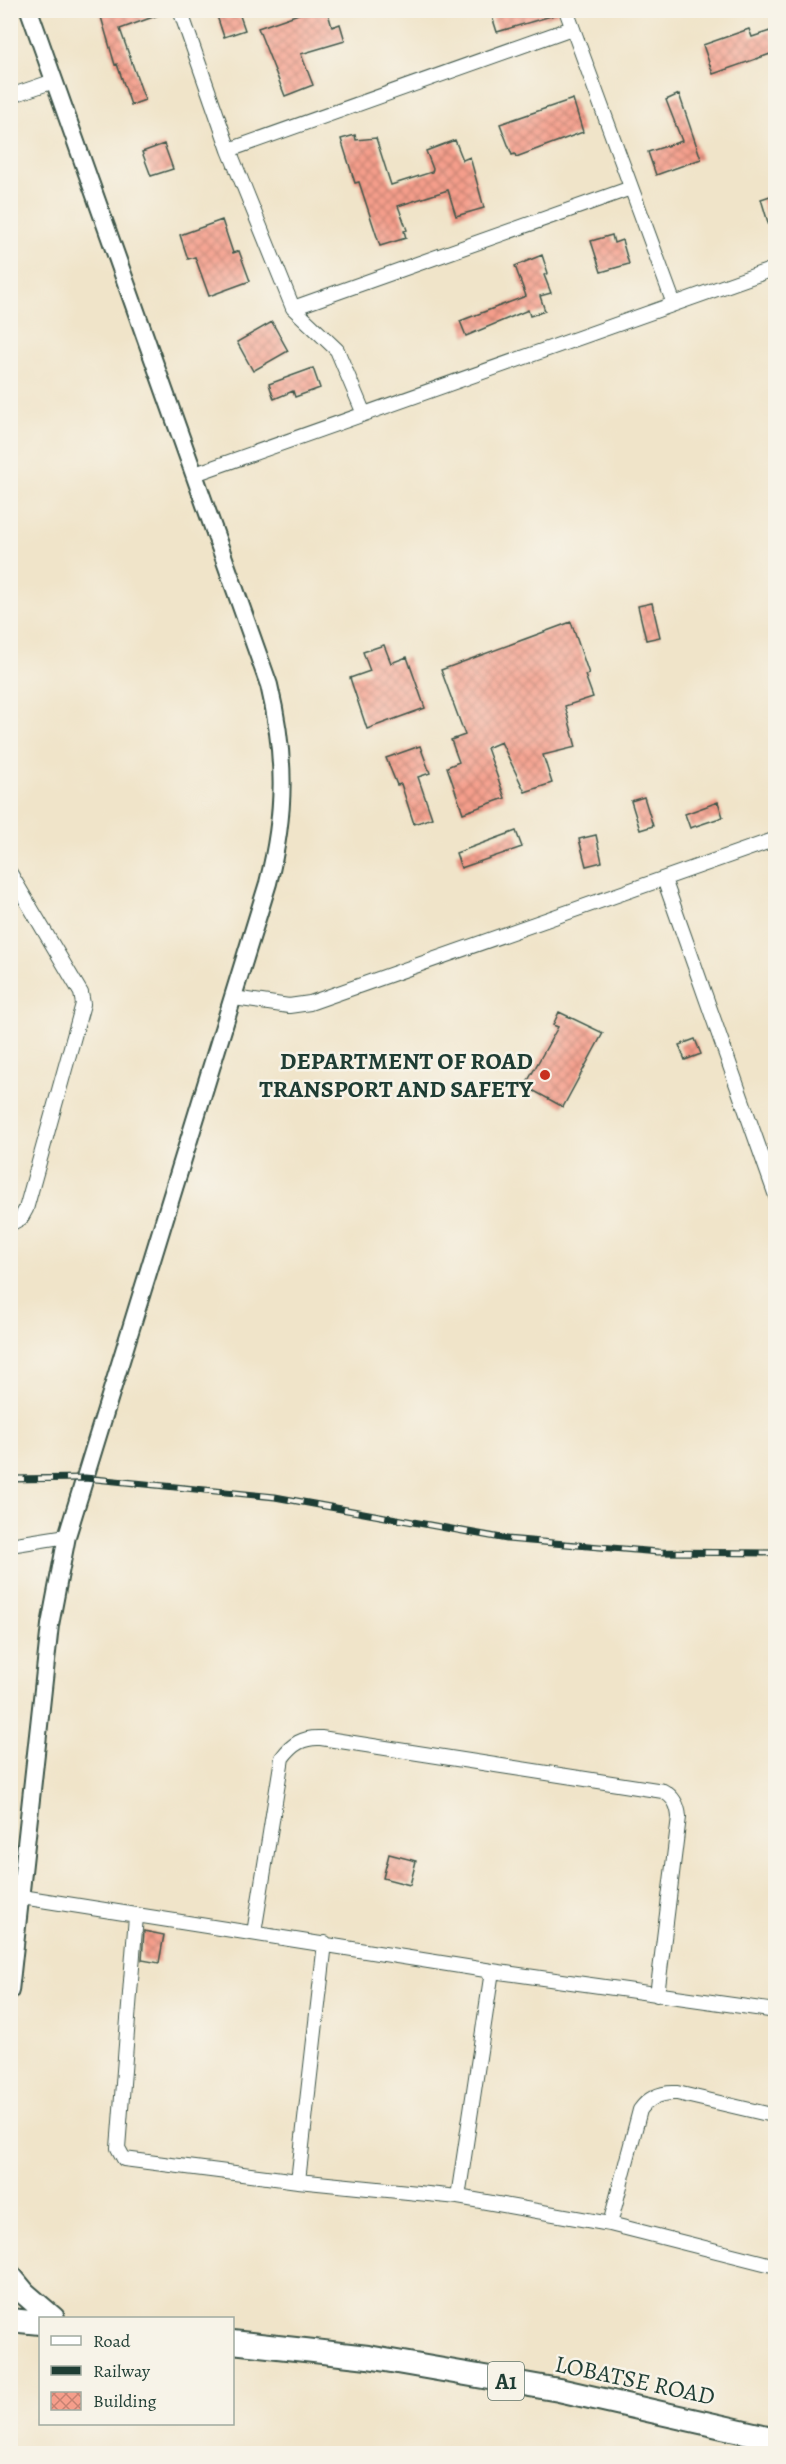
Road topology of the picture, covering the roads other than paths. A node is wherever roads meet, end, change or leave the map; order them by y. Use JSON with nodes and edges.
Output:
{"nodes":[{"id":1,"x":29,"y":10,"type":"edge"},
{"id":2,"x":180,"y":10,"type":"edge"},
{"id":3,"x":566,"y":10,"type":"edge"},
{"id":4,"x":572,"y":28,"type":"junction"},
{"id":5,"x":54,"y":81,"type":"junction"},
{"id":6,"x":10,"y":96,"type":"edge"},
{"id":7,"x":229,"y":150,"type":"junction"},
{"id":8,"x":631,"y":188,"type":"junction"},
{"id":9,"x":776,"y":268,"type":"edge"},
{"id":10,"x":675,"y":304,"type":"junction"},
{"id":11,"x":293,"y":308,"type":"junction"},
{"id":12,"x":364,"y":414,"type":"junction"},
{"id":13,"x":195,"y":474,"type":"junction"},
{"id":14,"x":776,"y":839,"type":"edge"},
{"id":15,"x":10,"y":873,"type":"edge"},
{"id":16,"x":664,"y":879,"type":"junction"},
{"id":17,"x":234,"y":998,"type":"junction"},
{"id":18,"x":776,"y":1196,"type":"edge"},
{"id":19,"x":10,"y":1224,"type":"edge"},
{"id":20,"x":67,"y":1536,"type":"junction"},
{"id":21,"x":10,"y":1545,"type":"edge"},
{"id":22,"x":22,"y":1897,"type":"junction"},
{"id":23,"x":136,"y":1916,"type":"junction"},
{"id":24,"x":254,"y":1933,"type":"junction"},
{"id":25,"x":325,"y":1943,"type":"junction"},
{"id":26,"x":492,"y":1971,"type":"junction"},
{"id":27,"x":10,"y":1991,"type":"edge"},
{"id":28,"x":657,"y":1995,"type":"junction"},
{"id":29,"x":776,"y":2011,"type":"edge"},
{"id":30,"x":776,"y":2116,"type":"edge"},
{"id":31,"x":298,"y":2181,"type":"junction"},
{"id":32,"x":458,"y":2197,"type":"junction"},
{"id":33,"x":610,"y":2224,"type":"junction"},
{"id":34,"x":776,"y":2266,"type":"edge"},
{"id":35,"x":10,"y":2276,"type":"edge"},
{"id":36,"x":51,"y":2317,"type":"edge"},
{"id":37,"x":10,"y":2320,"type":"edge"},
{"id":38,"x":39,"y":2323,"type":"edge"},
{"id":39,"x":234,"y":2342,"type":"edge"},
{"id":40,"x":776,"y":2439,"type":"edge"}],
"edges":[{"from":1,"to":5,"type":"street"},
{"from":2,"to":7,"type":"street"},
{"from":3,"to":4,"type":"street"},
{"from":4,"to":7,"type":"street"},
{"from":4,"to":8,"type":"street"},
{"from":5,"to":6,"type":"street"},
{"from":5,"to":13,"type":"street"},
{"from":7,"to":11,"type":"street"},
{"from":8,"to":10,"type":"street"},
{"from":8,"to":11,"type":"street"},
{"from":9,"to":10,"type":"street"},
{"from":10,"to":12,"type":"street"},
{"from":11,"to":12,"type":"street"},
{"from":12,"to":13,"type":"street"},
{"from":13,"to":17,"type":"street"},
{"from":14,"to":16,"type":"street"},
{"from":15,"to":19,"type":"street"},
{"from":16,"to":17,"type":"street"},
{"from":16,"to":18,"type":"street"},
{"from":17,"to":20,"type":"street"},
{"from":20,"to":21,"type":"street"},
{"from":20,"to":22,"type":"street"},
{"from":22,"to":23,"type":"street"},
{"from":22,"to":27,"type":"street"},
{"from":23,"to":24,"type":"street"},
{"from":23,"to":31,"type":"street"},
{"from":24,"to":25,"type":"street"},
{"from":24,"to":28,"type":"street"},
{"from":25,"to":26,"type":"street"},
{"from":25,"to":31,"type":"street"},
{"from":26,"to":28,"type":"street"},
{"from":26,"to":32,"type":"street"},
{"from":28,"to":29,"type":"street"},
{"from":30,"to":33,"type":"street"},
{"from":31,"to":32,"type":"street"},
{"from":32,"to":33,"type":"street"},
{"from":33,"to":34,"type":"street"},
{"from":35,"to":36,"type":"highway"},
{"from":37,"to":38,"type":"highway"},
{"from":39,"to":40,"type":"highway","name":"LOBATSE ROAD","number":"A1"}]}
